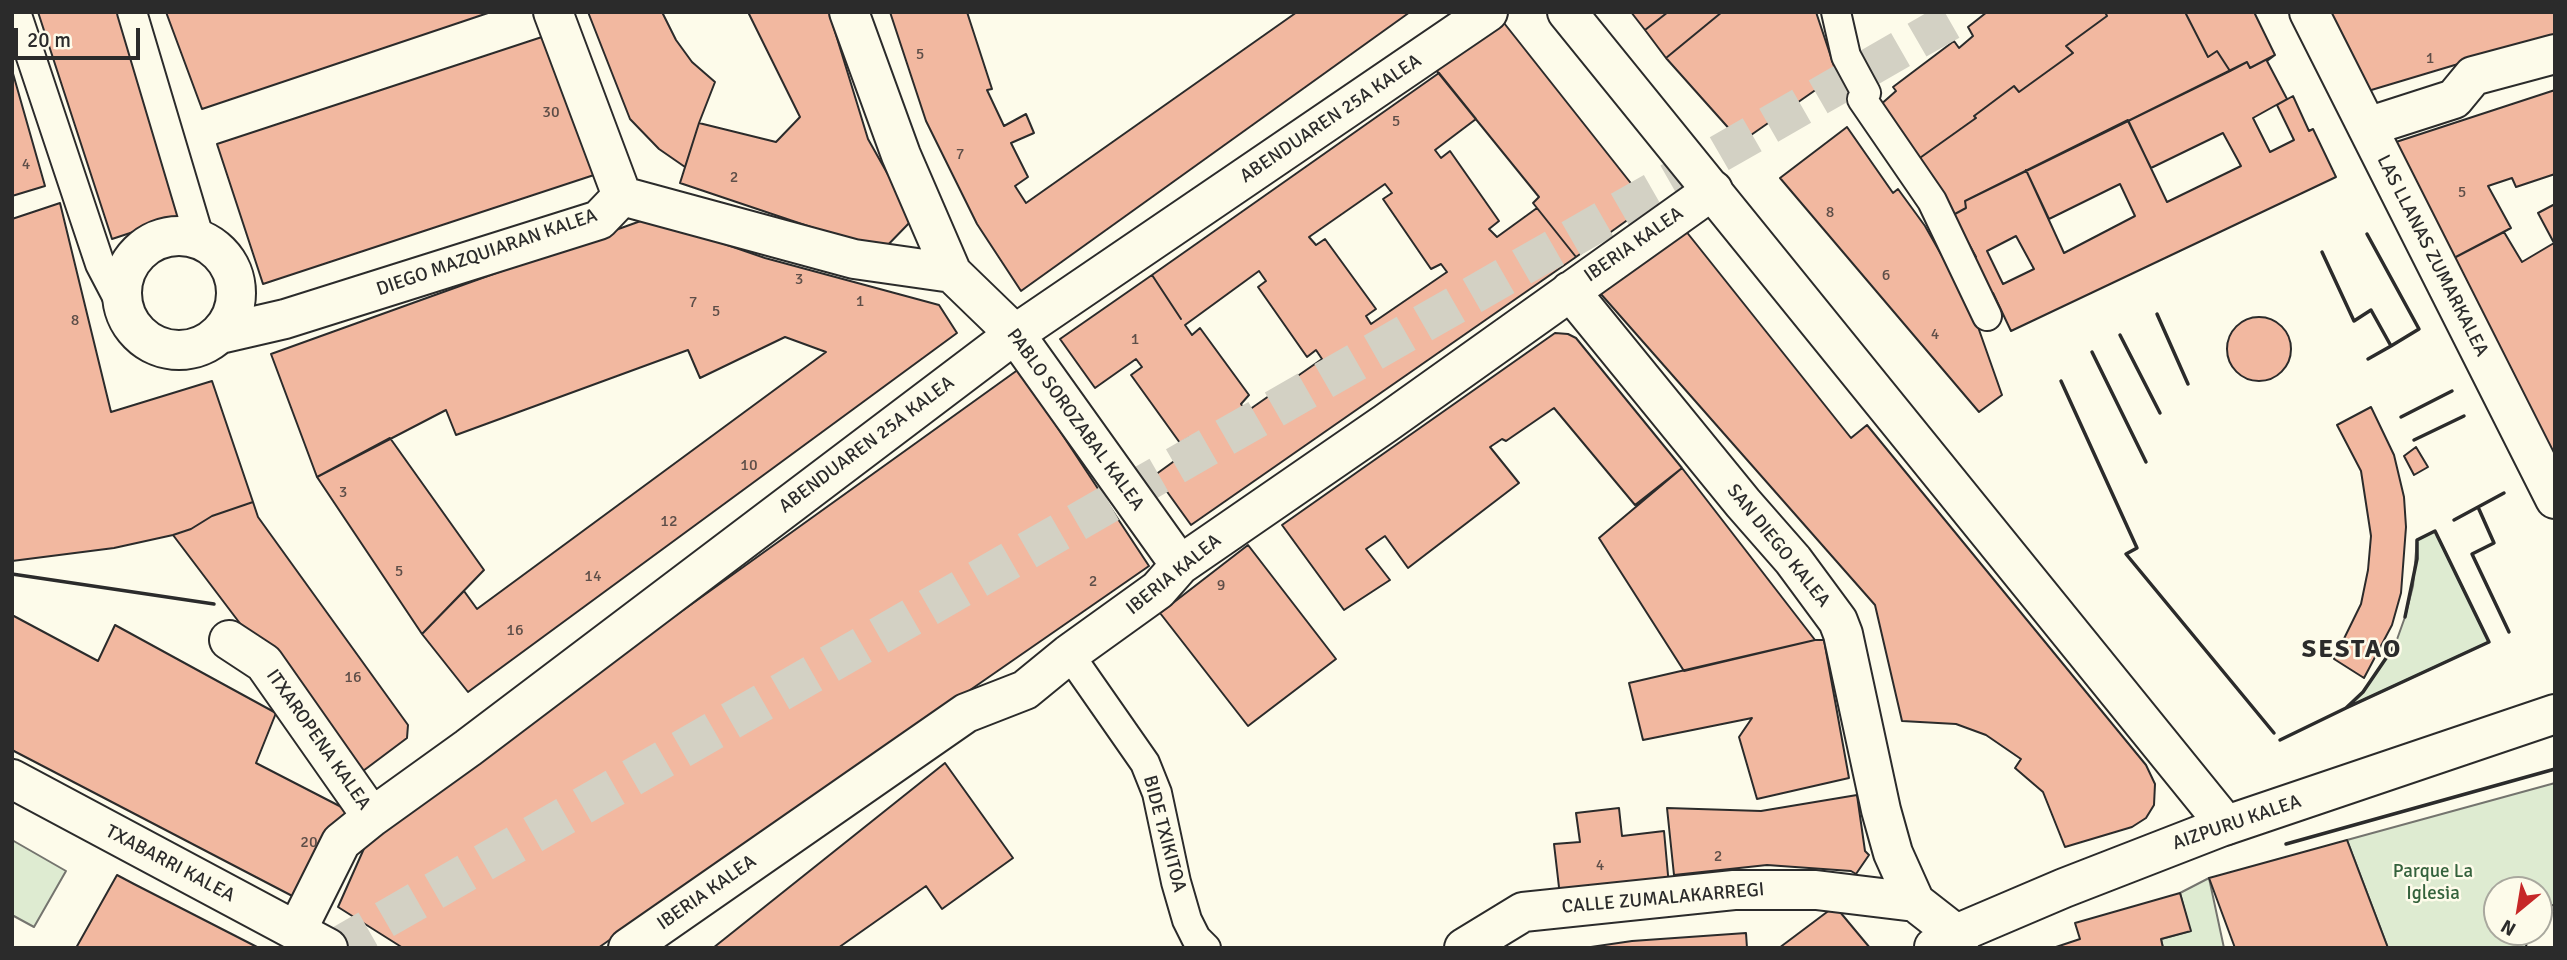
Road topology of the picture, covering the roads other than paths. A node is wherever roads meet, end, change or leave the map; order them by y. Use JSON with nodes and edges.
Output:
{"nodes":[{"id":1,"x":16,"y":12,"type":"edge"},
{"id":2,"x":132,"y":12,"type":"edge"},
{"id":3,"x":553,"y":12,"type":"edge"},
{"id":4,"x":849,"y":12,"type":"edge"},
{"id":5,"x":1489,"y":12,"type":"edge"},
{"id":6,"x":1567,"y":12,"type":"edge"},
{"id":7,"x":1836,"y":12,"type":"edge"},
{"id":8,"x":2309,"y":12,"type":"edge"},
{"id":9,"x":2555,"y":54,"type":"edge"},
{"id":10,"x":2367,"y":127,"type":"junction"},
{"id":11,"x":1713,"y":190,"type":"junction"},
{"id":12,"x":622,"y":196,"type":"junction"},
{"id":13,"x":200,"y":240,"type":"junction"},
{"id":14,"x":952,"y":273,"type":"junction"},
{"id":15,"x":1570,"y":291,"type":"junction"},
{"id":16,"x":123,"y":308,"type":"junction"},
{"id":17,"x":1987,"y":316,"type":"dead end"},
{"id":18,"x":220,"y":334,"type":"junction"},
{"id":19,"x":1014,"y":334,"type":"junction"},
{"id":20,"x":2555,"y":499,"type":"edge"},
{"id":21,"x":1180,"y":565,"type":"junction"},
{"id":22,"x":229,"y":640,"type":"dead end"},
{"id":23,"x":1069,"y":654,"type":"junction"},
{"id":24,"x":2553,"y":716,"type":"edge"},
{"id":25,"x":12,"y":779,"type":"edge"},
{"id":26,"x":372,"y":817,"type":"junction"},
{"id":27,"x":2226,"y":825,"type":"junction"},
{"id":28,"x":1915,"y":902,"type":"junction"},
{"id":29,"x":2555,"y":925,"type":"edge"},
{"id":30,"x":312,"y":939,"type":"edge"},
{"id":31,"x":1949,"y":943,"type":"edge"},
{"id":32,"x":628,"y":948,"type":"edge"},
{"id":33,"x":1206,"y":948,"type":"edge"},
{"id":34,"x":1464,"y":948,"type":"edge"},
{"id":35,"x":2546,"y":948,"type":"edge"}],
"edges":[{"from":1,"to":16,"type":"street"},
{"from":2,"to":13,"type":"street"},
{"from":3,"to":12,"type":"street"},
{"from":4,"to":14,"type":"street","name":"PABLO SOROZABAL KALEA"},
{"from":5,"to":19,"type":"street","name":"ABENDUAREN 25A KALEA"},
{"from":6,"to":11,"type":"street"},
{"from":7,"to":17,"type":"street"},
{"from":8,"to":10,"type":"street","name":"LAS LLANAS ZUMARKALEA"},
{"from":9,"to":10,"type":"street"},
{"from":10,"to":20,"type":"street","name":"LAS LLANAS ZUMARKALEA"},
{"from":11,"to":15,"type":"street","name":"IBERIA KALEA"},
{"from":11,"to":27,"type":"street"},
{"from":12,"to":14,"type":"street"},
{"from":12,"to":18,"type":"street","name":"DIEGO MAZQUIARAN KALEA"},
{"from":13,"to":16,"type":"street"},
{"from":13,"to":18,"type":"street"},
{"from":14,"to":19,"type":"street","name":"PABLO SOROZABAL KALEA"},
{"from":15,"to":21,"type":"street","name":"IBERIA KALEA"},
{"from":15,"to":28,"type":"street","name":"SAN DIEGO KALEA"},
{"from":16,"to":18,"type":"street"},
{"from":19,"to":21,"type":"street","name":"PABLO SOROZABAL KALEA"},
{"from":19,"to":26,"type":"street","name":"ABENDUAREN 25A KALEA"},
{"from":21,"to":23,"type":"street","name":"IBERIA KALEA"},
{"from":22,"to":26,"type":"street","name":"ITXAROPENA KALEA"},
{"from":23,"to":32,"type":"street","name":"IBERIA KALEA"},
{"from":23,"to":33,"type":"street","name":"BIDE TXIKITOA"},
{"from":24,"to":27,"type":"street","name":"AIZPURU KALEA"},
{"from":25,"to":30,"type":"street","name":"TXABARRI KALEA"},
{"from":26,"to":30,"type":"street","name":"ABENDUAREN 25A KALEA"},
{"from":27,"to":31,"type":"street","name":"AIZPURU KALEA"},
{"from":28,"to":31,"type":"street","name":"SAN DIEGO KALEA"},
{"from":28,"to":34,"type":"street","name":"CALLE ZUMALAKARREGI"},
{"from":29,"to":35,"type":"street"}]}
